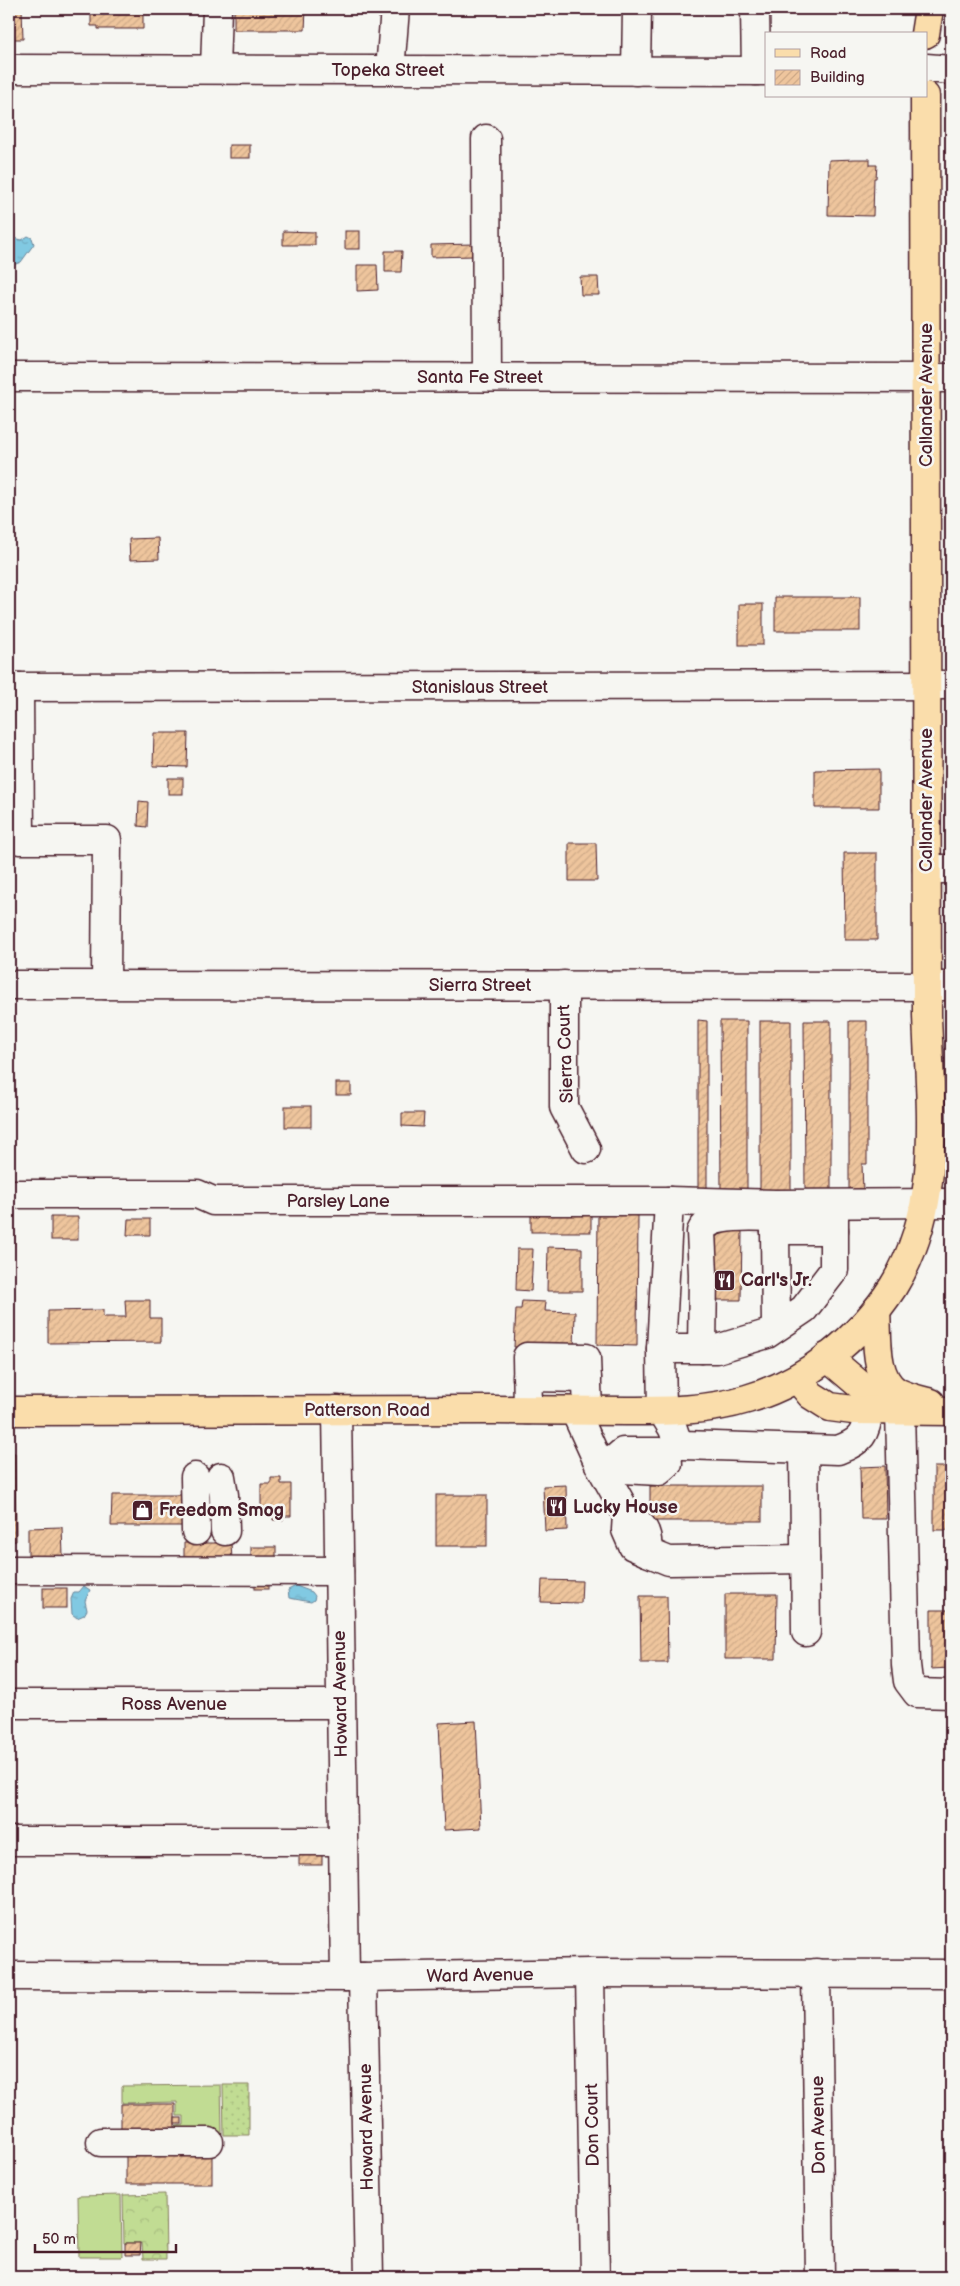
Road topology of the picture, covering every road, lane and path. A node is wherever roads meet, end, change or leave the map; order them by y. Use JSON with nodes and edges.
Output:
{"nodes":[{"id":1,"x":217,"y":9,"type":"edge"},
{"id":2,"x":395,"y":9,"type":"edge"},
{"id":3,"x":637,"y":9,"type":"edge"},
{"id":4,"x":755,"y":9,"type":"edge"},
{"id":5,"x":929,"y":9,"type":"edge"},
{"id":6,"x":925,"y":32,"type":"edge"},
{"id":7,"x":928,"y":68,"type":"edge"},
{"id":8,"x":9,"y":69,"type":"edge"},
{"id":9,"x":215,"y":70,"type":"junction"},
{"id":10,"x":390,"y":70,"type":"junction"},
{"id":11,"x":951,"y":70,"type":"edge"},
{"id":12,"x":636,"y":71,"type":"junction"},
{"id":13,"x":761,"y":71,"type":"edge"},
{"id":14,"x":925,"y":98,"type":"edge"},
{"id":15,"x":486,"y":139,"type":"dead end"},
{"id":16,"x":9,"y":377,"type":"edge"},
{"id":17,"x":487,"y":377,"type":"junction"},
{"id":18,"x":939,"y":378,"type":"edge"},
{"id":19,"x":938,"y":685,"type":"edge"},
{"id":20,"x":14,"y":687,"type":"edge"},
{"id":21,"x":939,"y":869,"type":"edge"},
{"id":22,"x":9,"y":985,"type":"edge"},
{"id":23,"x":106,"y":985,"type":"junction"},
{"id":24,"x":564,"y":985,"type":"junction"},
{"id":25,"x":939,"y":986,"type":"edge"},
{"id":26,"x":586,"y":1149,"type":"dead end"},
{"id":27,"x":9,"y":1194,"type":"edge"},
{"id":28,"x":669,"y":1201,"type":"junction"},
{"id":29,"x":938,"y":1203,"type":"edge"},
{"id":30,"x":834,"y":1217,"type":"junction"},
{"id":31,"x":775,"y":1224,"type":"junction"},
{"id":32,"x":876,"y":1311,"type":"junction"},
{"id":33,"x":776,"y":1327,"type":"junction"},
{"id":34,"x":661,"y":1349,"type":"junction"},
{"id":35,"x":702,"y":1349,"type":"junction"},
{"id":36,"x":827,"y":1357,"type":"junction"},
{"id":37,"x":797,"y":1378,"type":"junction"},
{"id":38,"x":726,"y":1405,"type":"joint"},
{"id":39,"x":337,"y":1410,"type":"junction"},
{"id":40,"x":528,"y":1410,"type":"junction"},
{"id":41,"x":869,"y":1410,"type":"junction"},
{"id":42,"x":900,"y":1410,"type":"junction"},
{"id":43,"x":951,"y":1410,"type":"edge"},
{"id":44,"x":9,"y":1411,"type":"edge"},
{"id":45,"x":582,"y":1411,"type":"junction"},
{"id":46,"x":662,"y":1411,"type":"junction"},
{"id":47,"x":804,"y":1449,"type":"junction"},
{"id":48,"x":675,"y":1454,"type":"junction"},
{"id":49,"x":607,"y":1461,"type":"junction"},
{"id":50,"x":209,"y":1477,"type":"dead end"},
{"id":51,"x":211,"y":1531,"type":"dead end"},
{"id":52,"x":805,"y":1559,"type":"junction"},
{"id":53,"x":9,"y":1570,"type":"edge"},
{"id":54,"x":339,"y":1571,"type":"junction"},
{"id":55,"x":806,"y":1632,"type":"dead end"},
{"id":56,"x":951,"y":1694,"type":"edge"},
{"id":57,"x":9,"y":1704,"type":"edge"},
{"id":58,"x":340,"y":1704,"type":"junction"},
{"id":59,"x":9,"y":1841,"type":"edge"},
{"id":60,"x":342,"y":1841,"type":"junction"},
{"id":61,"x":590,"y":1973,"type":"junction"},
{"id":62,"x":816,"y":1973,"type":"junction"},
{"id":63,"x":951,"y":1974,"type":"edge"},
{"id":64,"x":9,"y":1976,"type":"edge"},
{"id":65,"x":354,"y":1977,"type":"junction"},
{"id":66,"x":101,"y":2142,"type":"dead end"},
{"id":67,"x":209,"y":2142,"type":"dead end"},
{"id":68,"x":369,"y":2277,"type":"edge"},
{"id":69,"x":595,"y":2277,"type":"edge"},
{"id":70,"x":820,"y":2277,"type":"edge"}],
"edges":[{"from":1,"to":9,"type":"street"},
{"from":2,"to":10,"type":"street"},
{"from":3,"to":12,"type":"street"},
{"from":4,"to":13,"type":"street"},
{"from":5,"to":6,"type":"main road"},
{"from":7,"to":11,"type":"street"},
{"from":8,"to":9,"type":"street","name":"Topeka Street"},
{"from":9,"to":10,"type":"street","name":"Topeka Street"},
{"from":10,"to":12,"type":"street","name":"Topeka Street"},
{"from":12,"to":13,"type":"street","name":"Topeka Street"},
{"from":14,"to":18,"type":"main road","name":"Callander Avenue"},
{"from":15,"to":17,"type":"street"},
{"from":16,"to":17,"type":"street","name":"Santa Fe Street"},
{"from":17,"to":18,"type":"street","name":"Santa Fe Street"},
{"from":18,"to":19,"type":"main road","name":"Callander Avenue"},
{"from":19,"to":20,"type":"street","name":"Stanislaus Street"},
{"from":19,"to":21,"type":"main road","name":"Callander Avenue"},
{"from":20,"to":23,"type":"street"},
{"from":21,"to":25,"type":"main road","name":"Callander Avenue"},
{"from":22,"to":23,"type":"street","name":"Sierra Street"},
{"from":23,"to":24,"type":"street","name":"Sierra Street"},
{"from":24,"to":25,"type":"street","name":"Sierra Street"},
{"from":24,"to":26,"type":"street","name":"Sierra Court"},
{"from":25,"to":29,"type":"main road","name":"Callander Avenue"},
{"from":27,"to":28,"type":"street","name":"Parsley Lane"},
{"from":28,"to":30,"type":"street","name":"Parsley Lane"},
{"from":28,"to":34,"type":"street"},
{"from":29,"to":30,"type":"street"},
{"from":29,"to":32,"type":"main road","name":"Callander Avenue"},
{"from":30,"to":31,"type":"street"},
{"from":30,"to":33,"type":"street"},
{"from":31,"to":33,"type":"street"},
{"from":31,"to":35,"type":"street"},
{"from":32,"to":36,"type":"main road","name":"Callander Avenue"},
{"from":32,"to":43,"type":"main road"},
{"from":33,"to":35,"type":"street"},
{"from":34,"to":35,"type":"street"},
{"from":34,"to":46,"type":"street"},
{"from":36,"to":37,"type":"main road","name":"Callander Avenue"},
{"from":36,"to":42,"type":"main road"},
{"from":37,"to":38,"type":"main road","name":"Callander Avenue"},
{"from":37,"to":41,"type":"main road"},
{"from":38,"to":46,"type":"main road","name":"Patterson Road"},
{"from":39,"to":40,"type":"main road","name":"Patterson Road"},
{"from":39,"to":44,"type":"main road","name":"Patterson Road"},
{"from":39,"to":54,"type":"street","name":"Howard Avenue"},
{"from":40,"to":45,"type":"main road","name":"Patterson Road"},
{"from":40,"to":45,"type":"street"},
{"from":41,"to":42,"type":"main road"},
{"from":41,"to":47,"type":"street"},
{"from":42,"to":43,"type":"main road"},
{"from":42,"to":56,"type":"street"},
{"from":45,"to":46,"type":"main road","name":"Patterson Road"},
{"from":45,"to":49,"type":"street"},
{"from":46,"to":48,"type":"street"},
{"from":47,"to":48,"type":"street"},
{"from":47,"to":52,"type":"street"},
{"from":48,"to":49,"type":"street"},
{"from":49,"to":52,"type":"street"},
{"from":50,"to":51,"type":"street"},
{"from":52,"to":55,"type":"street"},
{"from":53,"to":54,"type":"street"},
{"from":54,"to":58,"type":"street","name":"Howard Avenue"},
{"from":57,"to":58,"type":"street","name":"Ross Avenue"},
{"from":58,"to":60,"type":"street","name":"Howard Avenue"},
{"from":59,"to":60,"type":"street"},
{"from":60,"to":65,"type":"street","name":"Howard Avenue"},
{"from":61,"to":62,"type":"street","name":"Ward Avenue"},
{"from":61,"to":65,"type":"street","name":"Ward Avenue"},
{"from":61,"to":69,"type":"street","name":"Don Court"},
{"from":62,"to":63,"type":"street","name":"Ward Avenue"},
{"from":62,"to":70,"type":"street","name":"Don Avenue"},
{"from":64,"to":65,"type":"street","name":"Ward Avenue"},
{"from":65,"to":68,"type":"street","name":"Howard Avenue"},
{"from":66,"to":67,"type":"street"}]}
